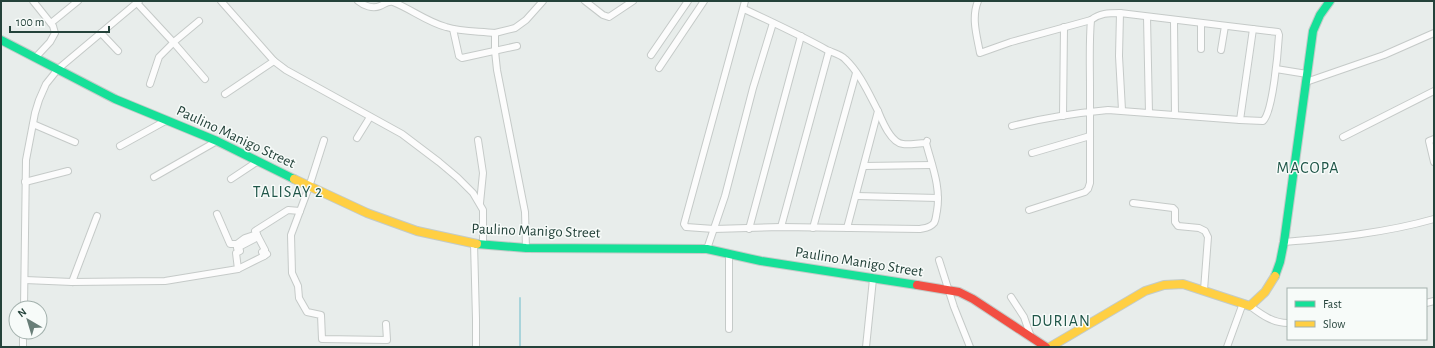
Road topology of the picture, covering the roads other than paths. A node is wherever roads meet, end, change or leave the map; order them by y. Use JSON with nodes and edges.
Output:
{"nodes":[{"id":1,"x":32,"y":1,"type":"edge"},
{"id":2,"x":78,"y":1,"type":"edge"},
{"id":3,"x":222,"y":1,"type":"edge"},
{"id":4,"x":358,"y":1,"type":"edge"},
{"id":5,"x":543,"y":1,"type":"edge"},
{"id":6,"x":585,"y":1,"type":"edge"},
{"id":7,"x":633,"y":1,"type":"edge"},
{"id":8,"x":688,"y":1,"type":"edge"},
{"id":9,"x":704,"y":1,"type":"edge"},
{"id":10,"x":745,"y":1,"type":"edge"},
{"id":11,"x":978,"y":1,"type":"edge"},
{"id":12,"x":1330,"y":1,"type":"edge"},
{"id":13,"x":138,"y":2,"type":"edge"},
{"id":14,"x":744,"y":9,"type":"junction"},
{"id":15,"x":1120,"y":13,"type":"junction"},
{"id":16,"x":1147,"y":17,"type":"junction"},
{"id":17,"x":1091,"y":20,"type":"junction"},
{"id":18,"x":199,"y":21,"type":"dead end"},
{"id":19,"x":1174,"y":21,"type":"junction"},
{"id":20,"x":773,"y":22,"type":"junction"},
{"id":21,"x":51,"y":23,"type":"junction"},
{"id":22,"x":1201,"y":23,"type":"junction"},
{"id":23,"x":1225,"y":26,"type":"junction"},
{"id":24,"x":1064,"y":27,"type":"junction"},
{"id":25,"x":453,"y":29,"type":"junction"},
{"id":26,"x":1253,"y":29,"type":"junction"},
{"id":27,"x":101,"y":33,"type":"junction"},
{"id":28,"x":495,"y":33,"type":"junction"},
{"id":29,"x":1434,"y":33,"type":"edge"},
{"id":30,"x":801,"y":36,"type":"junction"},
{"id":31,"x":1,"y":40,"type":"edge"},
{"id":32,"x":174,"y":42,"type":"junction"},
{"id":33,"x":517,"y":46,"type":"dead end"},
{"id":34,"x":1201,"y":50,"type":"dead end"},
{"id":35,"x":1221,"y":50,"type":"dead end"},
{"id":36,"x":118,"y":51,"type":"dead end"},
{"id":37,"x":495,"y":51,"type":"junction"},
{"id":38,"x":829,"y":51,"type":"junction"},
{"id":39,"x":651,"y":54,"type":"dead end"},
{"id":40,"x":35,"y":58,"type":"junction"},
{"id":41,"x":274,"y":61,"type":"junction"},
{"id":42,"x":659,"y":68,"type":"dead end"},
{"id":43,"x":58,"y":69,"type":"junction"},
{"id":44,"x":1276,"y":69,"type":"junction"},
{"id":45,"x":856,"y":73,"type":"junction"},
{"id":46,"x":1306,"y":78,"type":"junction"},
{"id":47,"x":205,"y":80,"type":"dead end"},
{"id":48,"x":150,"y":84,"type":"dead end"},
{"id":49,"x":1434,"y":91,"type":"edge"},
{"id":50,"x":225,"y":94,"type":"dead end"},
{"id":51,"x":1122,"y":110,"type":"junction"},
{"id":52,"x":878,"y":111,"type":"junction"},
{"id":53,"x":1090,"y":112,"type":"junction"},
{"id":54,"x":1149,"y":113,"type":"junction"},
{"id":55,"x":1175,"y":115,"type":"junction"},
{"id":56,"x":1063,"y":116,"type":"junction"},
{"id":57,"x":370,"y":117,"type":"junction"},
{"id":58,"x":167,"y":120,"type":"junction"},
{"id":59,"x":1240,"y":120,"type":"junction"},
{"id":60,"x":33,"y":124,"type":"junction"},
{"id":61,"x":1012,"y":126,"type":"dead end"},
{"id":62,"x":1090,"y":136,"type":"junction"},
{"id":63,"x":1343,"y":137,"type":"dead end"},
{"id":64,"x":357,"y":138,"type":"dead end"},
{"id":65,"x":1434,"y":139,"type":"edge"},
{"id":66,"x":324,"y":140,"type":"dead end"},
{"id":67,"x":478,"y":140,"type":"dead end"},
{"id":68,"x":217,"y":141,"type":"junction"},
{"id":69,"x":76,"y":142,"type":"dead end"},
{"id":70,"x":120,"y":146,"type":"dead end"},
{"id":71,"x":1032,"y":153,"type":"dead end"},
{"id":72,"x":258,"y":161,"type":"junction"},
{"id":73,"x":1434,"y":162,"type":"edge"},
{"id":74,"x":932,"y":165,"type":"junction"},
{"id":75,"x":864,"y":166,"type":"junction"},
{"id":76,"x":68,"y":171,"type":"dead end"},
{"id":77,"x":154,"y":177,"type":"dead end"},
{"id":78,"x":231,"y":179,"type":"dead end"},
{"id":79,"x":25,"y":182,"type":"junction"},
{"id":80,"x":310,"y":187,"type":"junction"},
{"id":81,"x":856,"y":196,"type":"junction"},
{"id":82,"x":938,"y":198,"type":"junction"},
{"id":83,"x":1133,"y":203,"type":"dead end"},
{"id":84,"x":480,"y":204,"type":"junction"},
{"id":85,"x":1029,"y":210,"type":"dead end"},
{"id":86,"x":300,"y":211,"type":"junction"},
{"id":87,"x":217,"y":214,"type":"dead end"},
{"id":88,"x":97,"y":216,"type":"dead end"},
{"id":89,"x":1434,"y":219,"type":"edge"},
{"id":90,"x":781,"y":227,"type":"junction"},
{"id":91,"x":749,"y":228,"type":"junction"},
{"id":92,"x":813,"y":228,"type":"junction"},
{"id":93,"x":847,"y":228,"type":"junction"},
{"id":94,"x":714,"y":230,"type":"junction"},
{"id":95,"x":257,"y":235,"type":"junction"},
{"id":96,"x":1284,"y":242,"type":"junction"},
{"id":97,"x":474,"y":243,"type":"junction"},
{"id":98,"x":483,"y":245,"type":"junction"},
{"id":99,"x":238,"y":246,"type":"junction"},
{"id":100,"x":526,"y":248,"type":"junction"},
{"id":101,"x":707,"y":249,"type":"junction"},
{"id":102,"x":729,"y":254,"type":"junction"},
{"id":103,"x":939,"y":260,"type":"dead end"},
{"id":104,"x":238,"y":269,"type":"junction"},
{"id":105,"x":873,"y":279,"type":"junction"},
{"id":106,"x":24,"y":280,"type":"junction"},
{"id":107,"x":72,"y":282,"type":"junction"},
{"id":108,"x":949,"y":290,"type":"junction"},
{"id":109,"x":1204,"y":290,"type":"junction"},
{"id":110,"x":1011,"y":297,"type":"dead end"},
{"id":111,"x":24,"y":300,"type":"edge"},
{"id":112,"x":1246,"y":305,"type":"junction"},
{"id":113,"x":1287,"y":323,"type":"edge"},
{"id":114,"x":386,"y":324,"type":"dead end"},
{"id":115,"x":729,"y":329,"type":"dead end"},
{"id":116,"x":1031,"y":337,"type":"junction"},
{"id":117,"x":476,"y":347,"type":"edge"},
{"id":118,"x":866,"y":347,"type":"edge"},
{"id":119,"x":970,"y":347,"type":"edge"},
{"id":120,"x":1046,"y":347,"type":"edge"},
{"id":121,"x":1050,"y":347,"type":"edge"},
{"id":122,"x":1227,"y":347,"type":"edge"}],
"edges":[{"from":1,"to":21,"type":"street"},
{"from":2,"to":21,"type":"street"},
{"from":3,"to":41,"type":"street"},
{"from":4,"to":25,"type":"street"},
{"from":5,"to":28,"type":"street"},
{"from":6,"to":7,"type":"street"},
{"from":8,"to":39,"type":"street"},
{"from":9,"to":42,"type":"street"},
{"from":10,"to":14,"type":"street"},
{"from":11,"to":24,"type":"street"},
{"from":12,"to":46,"type":"street"},
{"from":13,"to":27,"type":"street"},
{"from":13,"to":32,"type":"street"},
{"from":14,"to":20,"type":"street"},
{"from":14,"to":94,"type":"street"},
{"from":15,"to":16,"type":"street"},
{"from":15,"to":17,"type":"street"},
{"from":15,"to":51,"type":"street"},
{"from":16,"to":19,"type":"street"},
{"from":16,"to":54,"type":"street"},
{"from":17,"to":24,"type":"street"},
{"from":17,"to":53,"type":"street"},
{"from":18,"to":32,"type":"street"},
{"from":19,"to":22,"type":"street"},
{"from":19,"to":55,"type":"street"},
{"from":20,"to":30,"type":"street"},
{"from":20,"to":94,"type":"street"},
{"from":21,"to":40,"type":"street"},
{"from":22,"to":23,"type":"street"},
{"from":22,"to":34,"type":"street"},
{"from":23,"to":26,"type":"street"},
{"from":23,"to":35,"type":"street"},
{"from":24,"to":56,"type":"street"},
{"from":25,"to":28,"type":"street"},
{"from":25,"to":37,"type":"street"},
{"from":26,"to":44,"type":"street"},
{"from":26,"to":59,"type":"street"},
{"from":27,"to":36,"type":"street"},
{"from":27,"to":43,"type":"street"},
{"from":28,"to":37,"type":"street"},
{"from":29,"to":46,"type":"street"},
{"from":30,"to":38,"type":"street"},
{"from":30,"to":91,"type":"street"},
{"from":31,"to":40,"type":"street","name":"Paulino Manigo Street"},
{"from":32,"to":47,"type":"street"},
{"from":32,"to":48,"type":"street"},
{"from":33,"to":37,"type":"street"},
{"from":37,"to":100,"type":"street"},
{"from":38,"to":45,"type":"street"},
{"from":38,"to":90,"type":"street"},
{"from":40,"to":43,"type":"street","name":"Paulino Manigo Street"},
{"from":41,"to":50,"type":"street"},
{"from":41,"to":57,"type":"street"},
{"from":43,"to":58,"type":"street","name":"Paulino Manigo Street"},
{"from":43,"to":60,"type":"street"},
{"from":44,"to":46,"type":"street"},
{"from":44,"to":59,"type":"street"},
{"from":45,"to":52,"type":"street"},
{"from":45,"to":92,"type":"street"},
{"from":46,"to":96,"type":"street"},
{"from":49,"to":63,"type":"street"},
{"from":51,"to":53,"type":"street"},
{"from":51,"to":54,"type":"street"},
{"from":52,"to":74,"type":"street"},
{"from":52,"to":75,"type":"street"},
{"from":53,"to":56,"type":"street"},
{"from":53,"to":62,"type":"street"},
{"from":54,"to":55,"type":"street"},
{"from":55,"to":59,"type":"street"},
{"from":56,"to":61,"type":"street"},
{"from":57,"to":64,"type":"street"},
{"from":57,"to":84,"type":"street"},
{"from":58,"to":68,"type":"street","name":"Paulino Manigo Street"},
{"from":58,"to":70,"type":"street"},
{"from":60,"to":69,"type":"street"},
{"from":60,"to":79,"type":"street"},
{"from":62,"to":71,"type":"street"},
{"from":62,"to":85,"type":"street"},
{"from":65,"to":73,"type":"street"},
{"from":66,"to":80,"type":"street"},
{"from":67,"to":84,"type":"street"},
{"from":68,"to":72,"type":"street","name":"Paulino Manigo Street"},
{"from":68,"to":77,"type":"street"},
{"from":72,"to":78,"type":"street"},
{"from":72,"to":80,"type":"street","name":"Paulino Manigo Street"},
{"from":74,"to":75,"type":"street"},
{"from":74,"to":82,"type":"street"},
{"from":75,"to":81,"type":"street"},
{"from":76,"to":79,"type":"street"},
{"from":79,"to":106,"type":"street"},
{"from":80,"to":86,"type":"street"},
{"from":80,"to":97,"type":"street","name":"Paulino Manigo Street"},
{"from":81,"to":82,"type":"street"},
{"from":81,"to":93,"type":"street"},
{"from":82,"to":93,"type":"street"},
{"from":83,"to":109,"type":"street"},
{"from":84,"to":98,"type":"street"},
{"from":86,"to":95,"type":"street"},
{"from":86,"to":114,"type":"street"},
{"from":87,"to":99,"type":"street"},
{"from":88,"to":107,"type":"street"},
{"from":89,"to":96,"type":"street"},
{"from":90,"to":91,"type":"street"},
{"from":90,"to":92,"type":"street"},
{"from":91,"to":94,"type":"street"},
{"from":92,"to":93,"type":"street"},
{"from":94,"to":101,"type":"street"},
{"from":95,"to":99,"type":"street"},
{"from":95,"to":104,"type":"street"},
{"from":96,"to":112,"type":"street"},
{"from":97,"to":98,"type":"street","name":"Paulino Manigo Street"},
{"from":97,"to":117,"type":"street"},
{"from":98,"to":100,"type":"street","name":"Paulino Manigo Street"},
{"from":99,"to":104,"type":"street"},
{"from":100,"to":101,"type":"street","name":"Paulino Manigo Street"},
{"from":101,"to":102,"type":"street","name":"Paulino Manigo Street"},
{"from":102,"to":105,"type":"street","name":"Paulino Manigo Street"},
{"from":102,"to":115,"type":"street"},
{"from":103,"to":108,"type":"street"},
{"from":104,"to":107,"type":"street"},
{"from":105,"to":108,"type":"street","name":"Paulino Manigo Street"},
{"from":105,"to":118,"type":"street"},
{"from":106,"to":107,"type":"street"},
{"from":106,"to":111,"type":"street"},
{"from":108,"to":116,"type":"street","name":"Paulino Manigo Street"},
{"from":108,"to":119,"type":"street"},
{"from":109,"to":112,"type":"street"},
{"from":109,"to":121,"type":"street"},
{"from":110,"to":116,"type":"street"},
{"from":112,"to":113,"type":"street"},
{"from":112,"to":122,"type":"street"},
{"from":116,"to":120,"type":"street","name":"Paulino Manigo Street"}]}
